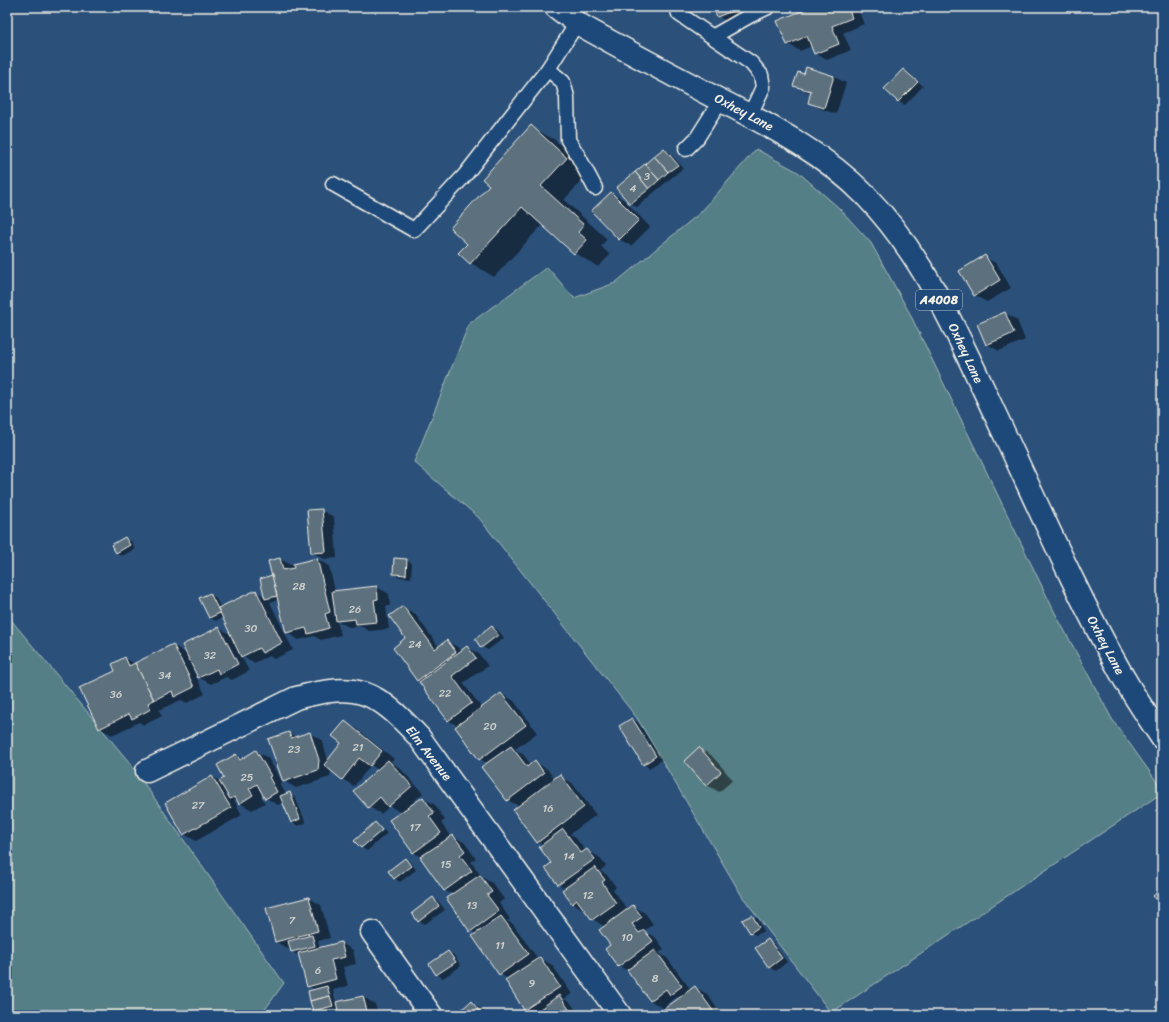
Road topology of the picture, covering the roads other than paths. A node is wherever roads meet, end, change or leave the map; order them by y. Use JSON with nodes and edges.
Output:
{"nodes":[{"id":1,"x":556,"y":7,"type":"edge"},
{"id":2,"x":677,"y":7,"type":"edge"},
{"id":3,"x":768,"y":7,"type":"edge"},
{"id":4,"x":576,"y":23,"type":"junction"},
{"id":5,"x":714,"y":36,"type":"junction"},
{"id":6,"x":548,"y":69,"type":"junction"},
{"id":7,"x":721,"y":100,"type":"junction"},
{"id":8,"x":750,"y":115,"type":"junction"},
{"id":9,"x":686,"y":149,"type":"dead end"},
{"id":10,"x":333,"y":184,"type":"dead end"},
{"id":11,"x":595,"y":188,"type":"dead end"},
{"id":12,"x":1162,"y":738,"type":"edge"},
{"id":13,"x":147,"y":771,"type":"dead end"},
{"id":14,"x":372,"y":932,"type":"dead end"},
{"id":15,"x":431,"y":1015,"type":"edge"},
{"id":16,"x":620,"y":1015,"type":"edge"}],
"edges":[{"from":1,"to":4,"type":"main road","name":"Oxhey Lane","number":"A4008"},
{"from":2,"to":5,"type":"lane"},
{"from":3,"to":5,"type":"lane"},
{"from":4,"to":6,"type":"lane"},
{"from":4,"to":7,"type":"main road","name":"Oxhey Lane","number":"A4008"},
{"from":5,"to":8,"type":"lane"},
{"from":6,"to":10,"type":"lane"},
{"from":6,"to":11,"type":"lane"},
{"from":7,"to":8,"type":"main road","name":"Oxhey Lane","number":"A4008"},
{"from":7,"to":9,"type":"lane"},
{"from":8,"to":12,"type":"main road","name":"Oxhey Lane","number":"A4008"},
{"from":13,"to":16,"type":"main road","name":"Elm Avenue"},
{"from":14,"to":15,"type":"main road"}]}
